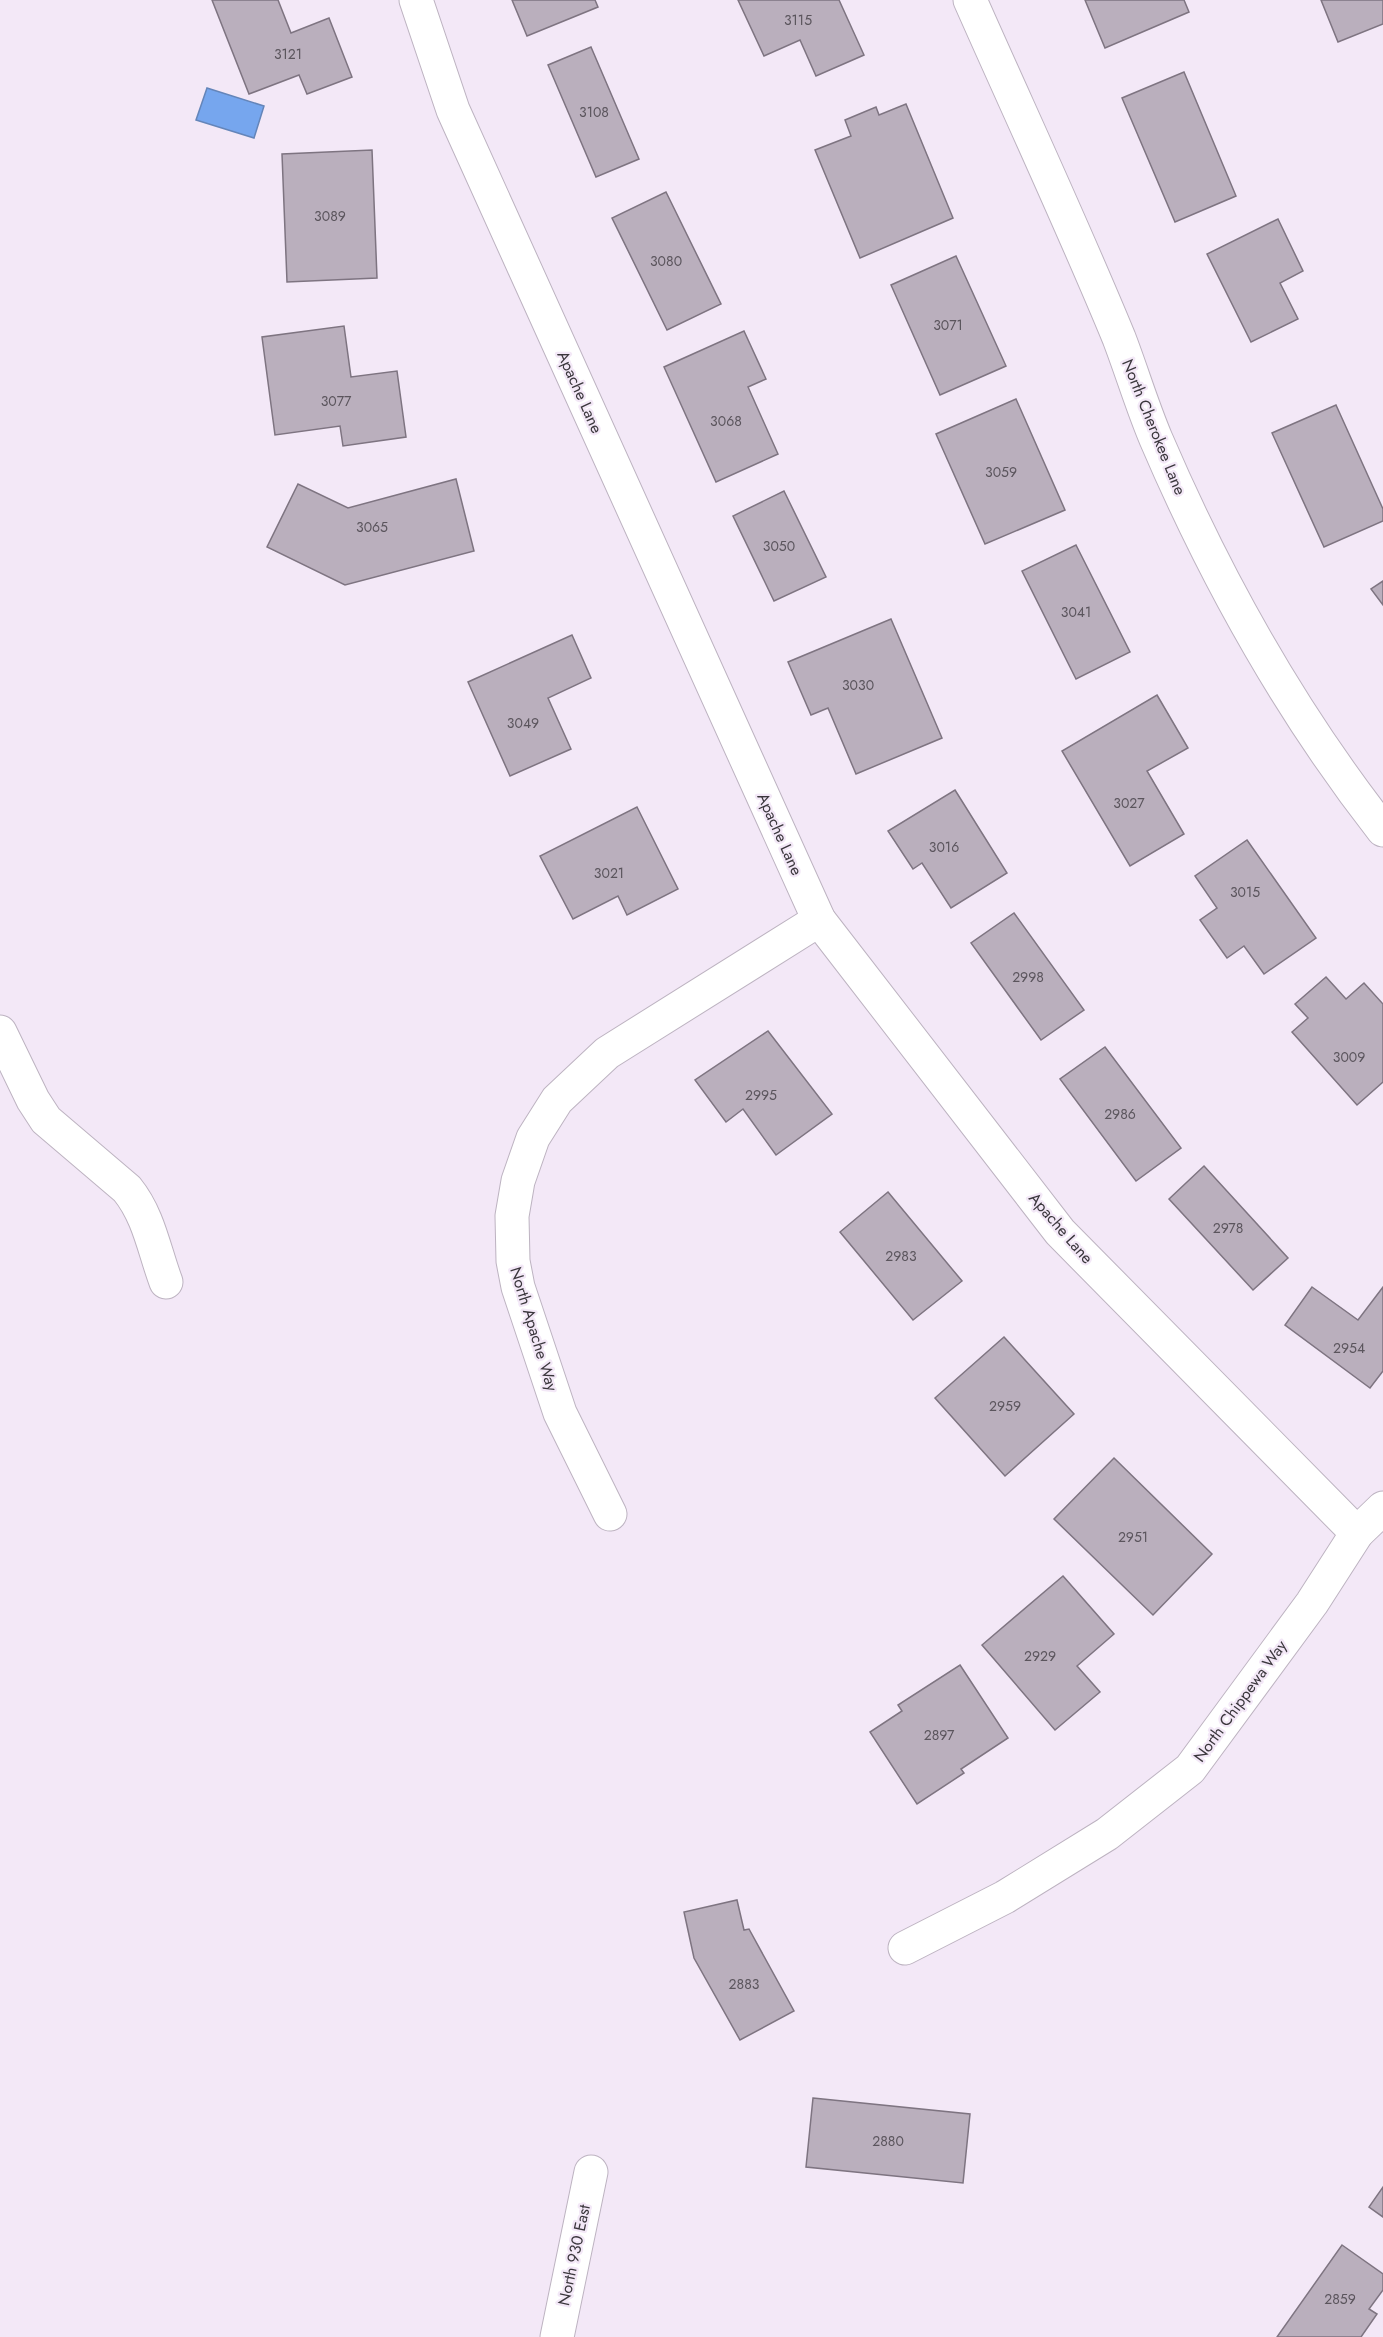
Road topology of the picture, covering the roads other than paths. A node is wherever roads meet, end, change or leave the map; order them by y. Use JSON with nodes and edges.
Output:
{"nodes":[{"id":1,"x":416,"y":0,"type":"edge"},
{"id":2,"x":970,"y":0,"type":"edge"},
{"id":3,"x":1383,"y":830,"type":"edge"},
{"id":4,"x":819,"y":920,"type":"junction"},
{"id":5,"x":0,"y":1032,"type":"edge"},
{"id":6,"x":166,"y":1282,"type":"dead end"},
{"id":7,"x":1383,"y":1508,"type":"edge"},
{"id":8,"x":610,"y":1514,"type":"dead end"},
{"id":9,"x":1357,"y":1533,"type":"junction"},
{"id":10,"x":905,"y":1948,"type":"dead end"},
{"id":11,"x":591,"y":2172,"type":"dead end"},
{"id":12,"x":557,"y":2337,"type":"edge"}],
"edges":[{"from":1,"to":4,"type":"street","name":"Apache Lane"},
{"from":2,"to":3,"type":"street","name":"North Cherokee Lane"},
{"from":4,"to":8,"type":"street","name":"North Apache Way"},
{"from":4,"to":9,"type":"street","name":"Apache Lane"},
{"from":5,"to":6,"type":"street"},
{"from":7,"to":9,"type":"street","name":"North Chippewa Way"},
{"from":9,"to":10,"type":"street","name":"North Chippewa Way"},
{"from":11,"to":12,"type":"street","name":"North 930 East"}]}
